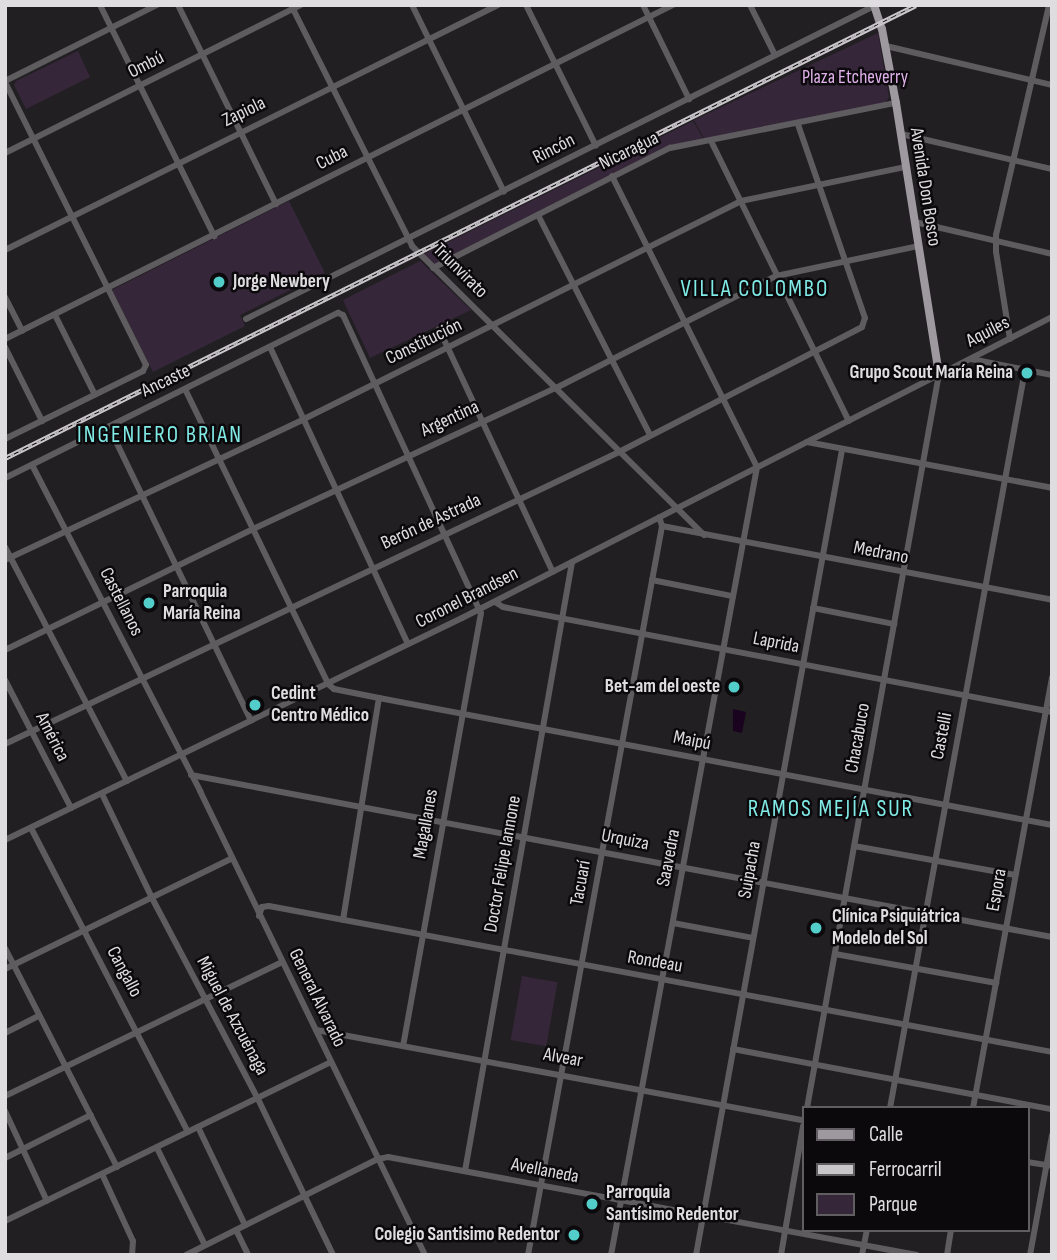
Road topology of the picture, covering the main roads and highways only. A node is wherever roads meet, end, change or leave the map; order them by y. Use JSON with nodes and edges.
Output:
{"nodes":[{"id":1,"x":875,"y":6,"type":"edge"},
{"id":2,"x":939,"y":374,"type":"road end"}],
"edges":[{"from":1,"to":2,"type":"main road","name":"Avenida Don Bosco"}]}
